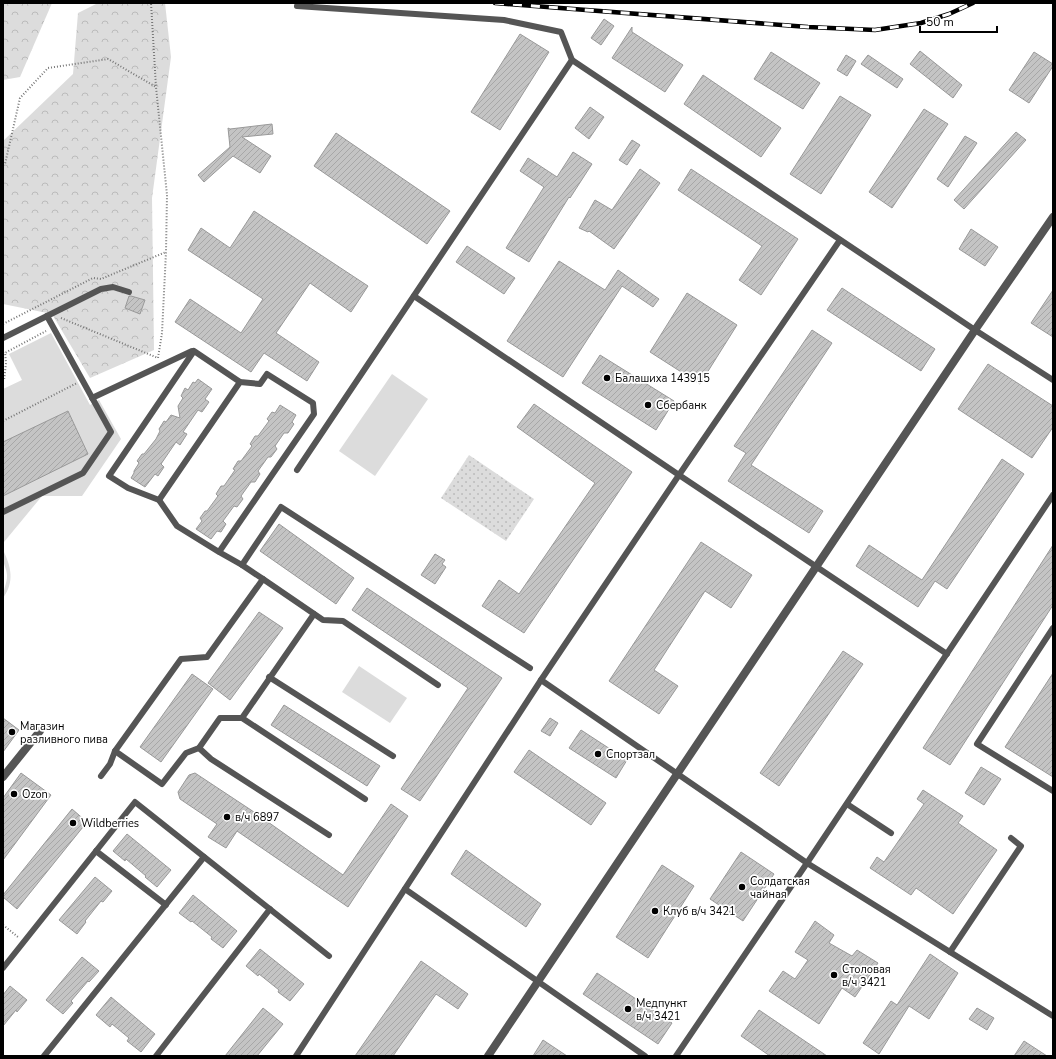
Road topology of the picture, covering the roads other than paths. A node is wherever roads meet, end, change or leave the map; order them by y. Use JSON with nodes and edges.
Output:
{"nodes":[{"id":1,"x":297,"y":6,"type":"dead end"},
{"id":2,"x":572,"y":60,"type":"junction"},
{"id":3,"x":1053,"y":217,"type":"edge"},
{"id":4,"x":840,"y":240,"type":"junction"},
{"id":5,"x":129,"y":292,"type":"dead end"},
{"id":6,"x":414,"y":296,"type":"junction"},
{"id":7,"x":49,"y":315,"type":"junction"},
{"id":8,"x":975,"y":330,"type":"junction"},
{"id":9,"x":3,"y":338,"type":"edge"},
{"id":10,"x":194,"y":351,"type":"junction"},
{"id":11,"x":1053,"y":380,"type":"edge"},
{"id":12,"x":240,"y":382,"type":"junction"},
{"id":13,"x":92,"y":398,"type":"junction"},
{"id":14,"x":297,"y":470,"type":"dead end"},
{"id":15,"x":678,"y":475,"type":"junction"},
{"id":16,"x":1053,"y":495,"type":"edge"},
{"id":17,"x":159,"y":500,"type":"junction"},
{"id":18,"x":3,"y":512,"type":"edge"},
{"id":19,"x":219,"y":552,"type":"junction"},
{"id":20,"x":242,"y":565,"type":"junction"},
{"id":21,"x":817,"y":566,"type":"junction"},
{"id":22,"x":263,"y":579,"type":"junction"},
{"id":23,"x":314,"y":614,"type":"junction"},
{"id":24,"x":1053,"y":628,"type":"edge"},
{"id":25,"x":947,"y":654,"type":"junction"},
{"id":26,"x":530,"y":668,"type":"dead end"},
{"id":27,"x":269,"y":677,"type":"junction"},
{"id":28,"x":541,"y":680,"type":"junction"},
{"id":29,"x":438,"y":685,"type":"dead end"},
{"id":30,"x":242,"y":718,"type":"junction"},
{"id":31,"x":40,"y":731,"type":"dead end"},
{"id":32,"x":199,"y":748,"type":"junction"},
{"id":33,"x":115,"y":751,"type":"junction"},
{"id":34,"x":393,"y":756,"type":"dead end"},
{"id":35,"x":677,"y":774,"type":"junction"},
{"id":36,"x":101,"y":776,"type":"dead end"},
{"id":37,"x":3,"y":777,"type":"edge"},
{"id":38,"x":1053,"y":791,"type":"edge"},
{"id":39,"x":365,"y":799,"type":"dead end"},
{"id":40,"x":846,"y":804,"type":"junction"},
{"id":41,"x":891,"y":833,"type":"dead end"},
{"id":42,"x":330,"y":835,"type":"dead end"},
{"id":43,"x":1011,"y":838,"type":"dead end"},
{"id":44,"x":96,"y":851,"type":"junction"},
{"id":45,"x":204,"y":857,"type":"junction"},
{"id":46,"x":807,"y":863,"type":"junction"},
{"id":47,"x":405,"y":889,"type":"junction"},
{"id":48,"x":166,"y":905,"type":"junction"},
{"id":49,"x":270,"y":909,"type":"junction"},
{"id":50,"x":950,"y":952,"type":"junction"},
{"id":51,"x":329,"y":956,"type":"dead end"},
{"id":52,"x":3,"y":968,"type":"edge"},
{"id":53,"x":538,"y":982,"type":"junction"},
{"id":54,"x":1053,"y":1016,"type":"edge"},
{"id":55,"x":44,"y":1056,"type":"edge"},
{"id":56,"x":156,"y":1056,"type":"edge"},
{"id":57,"x":296,"y":1056,"type":"edge"},
{"id":58,"x":488,"y":1056,"type":"edge"},
{"id":59,"x":645,"y":1056,"type":"edge"},
{"id":60,"x":676,"y":1056,"type":"edge"}],
"edges":[{"from":1,"to":2,"type":"lane"},
{"from":2,"to":4,"type":"lane"},
{"from":2,"to":6,"type":"lane"},
{"from":3,"to":8,"type":"street"},
{"from":4,"to":8,"type":"lane"},
{"from":4,"to":15,"type":"lane"},
{"from":5,"to":7,"type":"lane"},
{"from":6,"to":14,"type":"lane"},
{"from":6,"to":15,"type":"lane"},
{"from":7,"to":9,"type":"lane"},
{"from":7,"to":13,"type":"lane"},
{"from":8,"to":11,"type":"lane"},
{"from":8,"to":21,"type":"street"},
{"from":10,"to":12,"type":"lane"},
{"from":10,"to":13,"type":"lane"},
{"from":10,"to":17,"type":"lane"},
{"from":12,"to":17,"type":"lane"},
{"from":12,"to":19,"type":"lane"},
{"from":13,"to":18,"type":"lane"},
{"from":15,"to":21,"type":"lane"},
{"from":15,"to":28,"type":"lane"},
{"from":16,"to":25,"type":"lane"},
{"from":17,"to":19,"type":"lane"},
{"from":19,"to":20,"type":"lane"},
{"from":20,"to":22,"type":"lane"},
{"from":20,"to":26,"type":"lane"},
{"from":21,"to":25,"type":"lane"},
{"from":21,"to":35,"type":"street"},
{"from":22,"to":23,"type":"lane"},
{"from":22,"to":33,"type":"lane"},
{"from":23,"to":27,"type":"lane"},
{"from":23,"to":29,"type":"lane"},
{"from":24,"to":38,"type":"lane"},
{"from":25,"to":40,"type":"lane"},
{"from":27,"to":30,"type":"lane"},
{"from":27,"to":34,"type":"lane"},
{"from":28,"to":35,"type":"lane"},
{"from":28,"to":47,"type":"lane"},
{"from":30,"to":32,"type":"lane"},
{"from":30,"to":39,"type":"lane"},
{"from":31,"to":37,"type":"street"},
{"from":32,"to":33,"type":"lane"},
{"from":32,"to":42,"type":"lane"},
{"from":33,"to":36,"type":"lane"},
{"from":35,"to":46,"type":"lane"},
{"from":35,"to":53,"type":"street"},
{"from":40,"to":41,"type":"lane"},
{"from":40,"to":46,"type":"lane"},
{"from":43,"to":50,"type":"lane"},
{"from":44,"to":45,"type":"lane"},
{"from":44,"to":48,"type":"lane"},
{"from":44,"to":52,"type":"lane"},
{"from":45,"to":48,"type":"lane"},
{"from":45,"to":49,"type":"lane"},
{"from":46,"to":50,"type":"lane"},
{"from":46,"to":60,"type":"lane"},
{"from":47,"to":53,"type":"lane"},
{"from":47,"to":57,"type":"lane"},
{"from":48,"to":55,"type":"lane"},
{"from":49,"to":51,"type":"lane"},
{"from":49,"to":56,"type":"lane"},
{"from":50,"to":54,"type":"lane"},
{"from":53,"to":58,"type":"street"},
{"from":53,"to":59,"type":"lane"}]}
